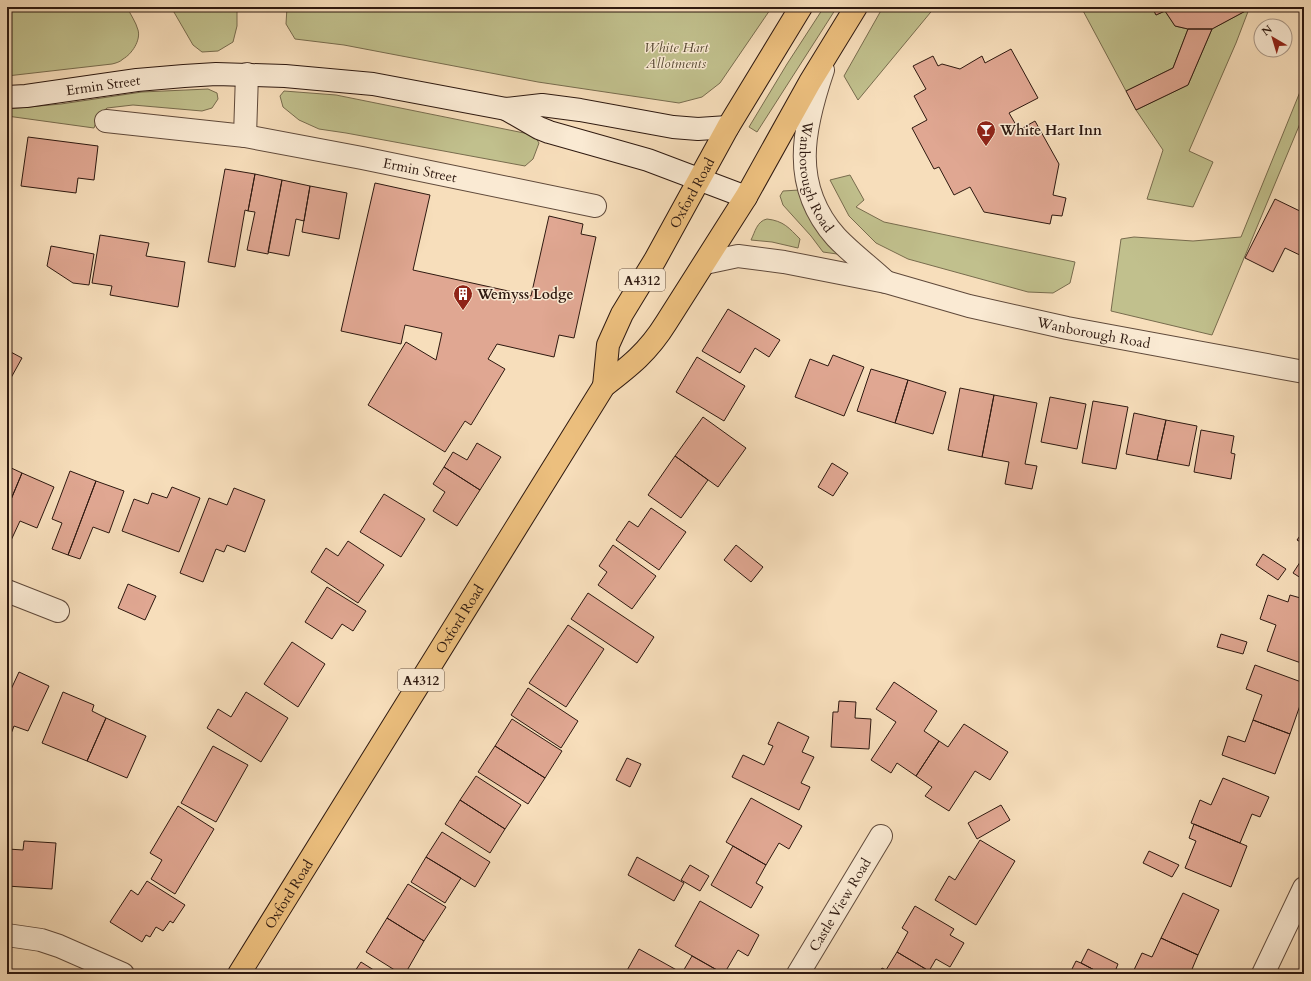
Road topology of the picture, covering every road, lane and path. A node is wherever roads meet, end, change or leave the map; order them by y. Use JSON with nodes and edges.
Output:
{"nodes":[{"id":1,"x":801,"y":7,"type":"edge"},
{"id":2,"x":856,"y":7,"type":"edge"},
{"id":3,"x":830,"y":49,"type":"junction"},
{"id":4,"x":247,"y":74,"type":"junction"},
{"id":5,"x":7,"y":97,"type":"edge"},
{"id":6,"x":506,"y":109,"type":"junction"},
{"id":7,"x":106,"y":121,"type":"dead end"},
{"id":8,"x":728,"y":128,"type":"junction"},
{"id":9,"x":245,"y":136,"type":"junction"},
{"id":10,"x":699,"y":180,"type":"junction"},
{"id":11,"x":746,"y":197,"type":"junction"},
{"id":12,"x":595,"y":206,"type":"dead end"},
{"id":13,"x":705,"y":263,"type":"junction"},
{"id":14,"x":886,"y":282,"type":"junction"},
{"id":15,"x":1304,"y":372,"type":"edge"},
{"id":16,"x":604,"y":386,"type":"junction"},
{"id":17,"x":7,"y":591,"type":"edge"},
{"id":18,"x":58,"y":611,"type":"dead end"},
{"id":19,"x":881,"y":836,"type":"dead end"},
{"id":20,"x":1304,"y":888,"type":"edge"},
{"id":21,"x":7,"y":935,"type":"edge"},
{"id":22,"x":123,"y":974,"type":"edge"},
{"id":23,"x":239,"y":974,"type":"edge"},
{"id":24,"x":798,"y":974,"type":"edge"},
{"id":25,"x":1263,"y":974,"type":"edge"}],
"edges":[{"from":1,"to":8,"type":"main road","name":"Oxford Road","number":"A4312"},
{"from":2,"to":3,"type":"main road","number":"A4312"},
{"from":3,"to":11,"type":"main road","number":"A4312"},
{"from":3,"to":14,"type":"street","name":"Wanborough Road"},
{"from":4,"to":5,"type":"street","name":"Ermin Street"},
{"from":4,"to":6,"type":"street","name":"Ermin Street"},
{"from":4,"to":9,"type":"street"},
{"from":6,"to":8,"type":"street","name":"Ermin Street"},
{"from":6,"to":10,"type":"street","name":"Ermin Street"},
{"from":7,"to":9,"type":"street","name":"Ermin Street"},
{"from":8,"to":10,"type":"main road","name":"Oxford Road","number":"A4312"},
{"from":9,"to":12,"type":"street","name":"Ermin Street"},
{"from":10,"to":11,"type":"street","name":"Ermin Street"},
{"from":10,"to":16,"type":"main road","name":"Oxford Road","number":"A4312"},
{"from":11,"to":13,"type":"main road","number":"A4312"},
{"from":13,"to":14,"type":"street","name":"Wanborough Road"},
{"from":13,"to":16,"type":"main road","name":"Oxford Road","number":"A4312"},
{"from":14,"to":15,"type":"street","name":"Wanborough Road"},
{"from":16,"to":23,"type":"main road","name":"Oxford Road","number":"A4312"},
{"from":17,"to":18,"type":"street"},
{"from":19,"to":24,"type":"street","name":"Castle View Road"},
{"from":20,"to":25,"type":"street"},
{"from":21,"to":22,"type":"street"}]}
